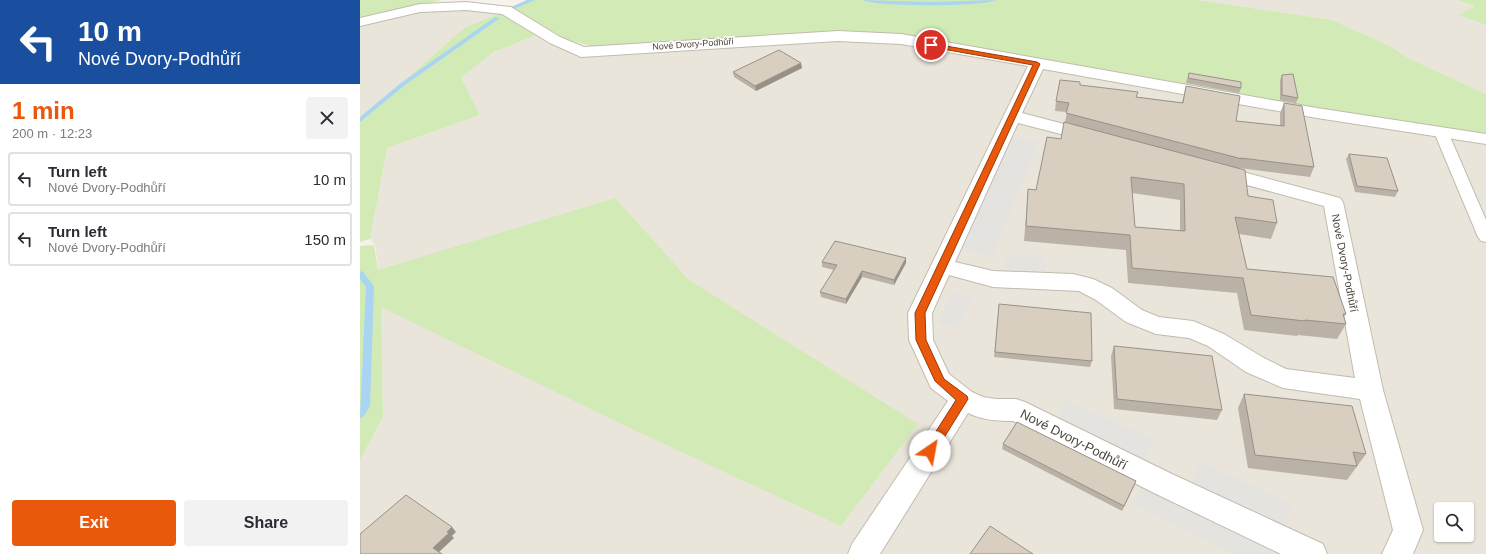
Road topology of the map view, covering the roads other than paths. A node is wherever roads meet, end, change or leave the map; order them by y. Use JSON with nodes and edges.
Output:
{"nodes":[{"id":1,"x":360,"y":22,"type":"edge"},
{"id":2,"x":1037,"y":64,"type":"junction"},
{"id":3,"x":1012,"y":116,"type":"junction"},
{"id":4,"x":1441,"y":132,"type":"junction"},
{"id":5,"x":1486,"y":139,"type":"edge"},
{"id":6,"x":1112,"y":143,"type":"edge"},
{"id":7,"x":1203,"y":167,"type":"edge"},
{"id":8,"x":1486,"y":237,"type":"edge"},
{"id":9,"x":942,"y":266,"type":"junction"},
{"id":10,"x":1370,"y":390,"type":"junction"},
{"id":11,"x":963,"y":399,"type":"junction"},
{"id":12,"x":863,"y":554,"type":"edge"},
{"id":13,"x":1312,"y":554,"type":"edge"},
{"id":14,"x":1397,"y":554,"type":"edge"}],
"edges":[{"from":1,"to":2,"type":"street","name":"Nové Dvory-Podhůří"},
{"from":2,"to":3,"type":"street","name":"Nové Dvory-Podhůří"},
{"from":2,"to":4,"type":"street","name":"Nové Dvory-Podhůří"},
{"from":3,"to":6,"type":"street"},
{"from":3,"to":9,"type":"street","name":"Nové Dvory-Podhůří"},
{"from":4,"to":5,"type":"street","name":"Nové Dvory-Podhůří"},
{"from":4,"to":8,"type":"lane"},
{"from":7,"to":10,"type":"street","name":"Nové Dvory-Podhůří"},
{"from":9,"to":10,"type":"street"},
{"from":9,"to":11,"type":"street","name":"Nové Dvory-Podhůří"},
{"from":10,"to":14,"type":"street","name":"Nové Dvory-Podhůří"},
{"from":11,"to":12,"type":"street"},
{"from":11,"to":13,"type":"street","name":"Nové Dvory-Podhůří"}]}
